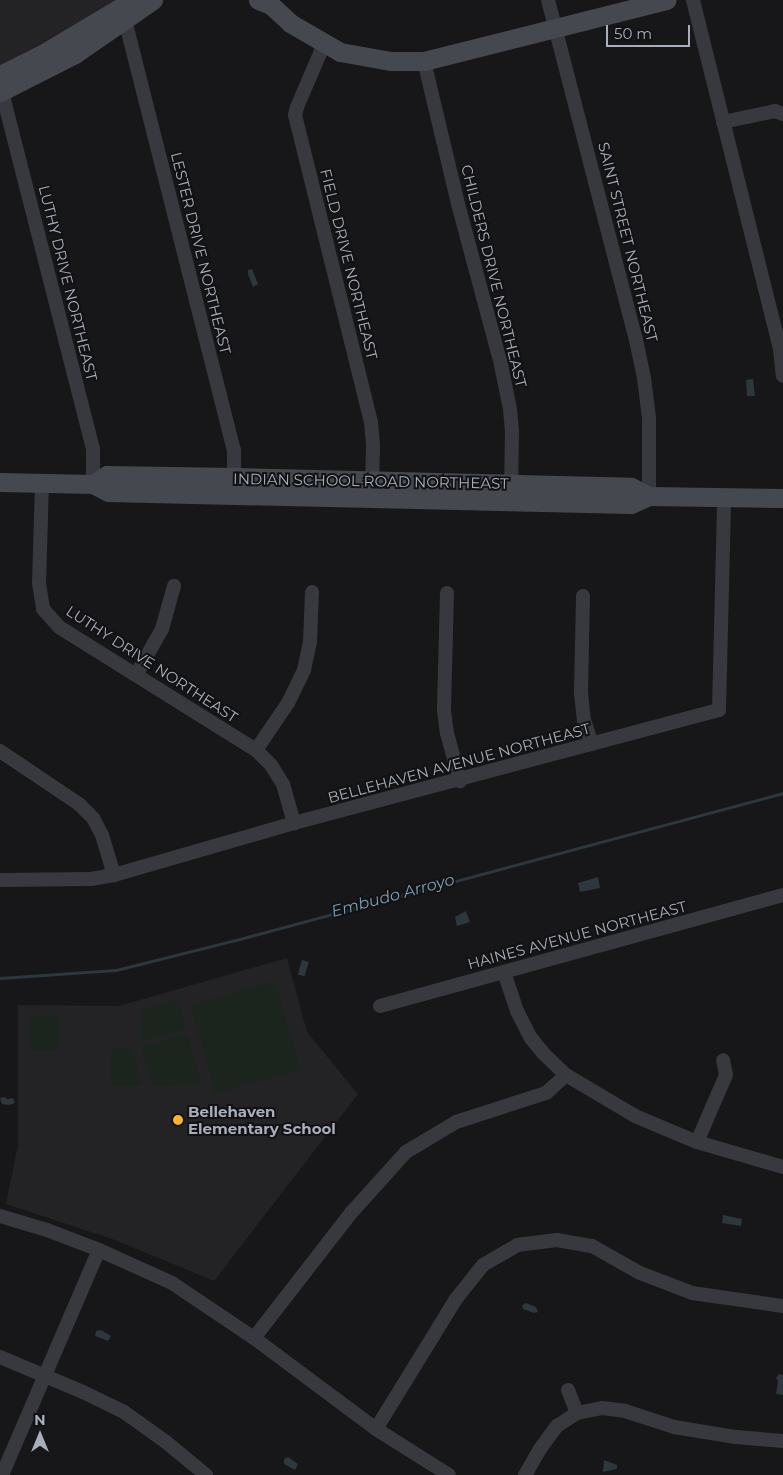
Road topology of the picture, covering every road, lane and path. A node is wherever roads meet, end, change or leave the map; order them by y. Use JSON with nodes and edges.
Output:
{"nodes":[{"id":1,"x":133,"y":0,"type":"edge"},
{"id":2,"x":153,"y":0,"type":"edge"},
{"id":3,"x":548,"y":0,"type":"edge"},
{"id":4,"x":666,"y":0,"type":"edge"},
{"id":5,"x":692,"y":0,"type":"edge"},
{"id":6,"x":266,"y":2,"type":"edge"},
{"id":7,"x":100,"y":19,"type":"junction"},
{"id":8,"x":125,"y":20,"type":"junction"},
{"id":9,"x":556,"y":28,"type":"junction"},
{"id":10,"x":324,"y":44,"type":"junction"},
{"id":11,"x":424,"y":61,"type":"junction"},
{"id":12,"x":47,"y":70,"type":"junction"},
{"id":13,"x":1,"y":86,"type":"edge"},
{"id":14,"x":783,"y":114,"type":"edge"},
{"id":15,"x":723,"y":122,"type":"junction"},
{"id":16,"x":781,"y":349,"type":"edge"},
{"id":17,"x":783,"y":376,"type":"edge"},
{"id":18,"x":0,"y":482,"type":"edge"},
{"id":19,"x":42,"y":483,"type":"junction"},
{"id":20,"x":93,"y":484,"type":"junction"},
{"id":21,"x":234,"y":486,"type":"junction"},
{"id":22,"x":372,"y":489,"type":"junction"},
{"id":23,"x":511,"y":492,"type":"junction"},
{"id":24,"x":649,"y":496,"type":"junction"},
{"id":25,"x":724,"y":498,"type":"junction"},
{"id":26,"x":783,"y":498,"type":"edge"},
{"id":27,"x":174,"y":586,"type":"dead end"},
{"id":28,"x":312,"y":592,"type":"dead end"},
{"id":29,"x":447,"y":593,"type":"dead end"},
{"id":30,"x":583,"y":596,"type":"dead end"},
{"id":31,"x":136,"y":675,"type":"junction"},
{"id":32,"x":592,"y":744,"type":"junction"},
{"id":33,"x":256,"y":750,"type":"junction"},
{"id":34,"x":0,"y":751,"type":"edge"},
{"id":35,"x":460,"y":781,"type":"junction"},
{"id":36,"x":294,"y":824,"type":"junction"},
{"id":37,"x":114,"y":875,"type":"junction"},
{"id":38,"x":0,"y":880,"type":"edge"},
{"id":39,"x":783,"y":895,"type":"edge"},
{"id":40,"x":504,"y":972,"type":"junction"},
{"id":41,"x":380,"y":1006,"type":"dead end"},
{"id":42,"x":723,"y":1060,"type":"dead end"},
{"id":43,"x":566,"y":1076,"type":"junction"},
{"id":44,"x":697,"y":1142,"type":"junction"},
{"id":45,"x":783,"y":1167,"type":"edge"},
{"id":46,"x":0,"y":1216,"type":"edge"},
{"id":47,"x":99,"y":1250,"type":"junction"},
{"id":48,"x":783,"y":1306,"type":"edge"},
{"id":49,"x":254,"y":1338,"type":"junction"},
{"id":50,"x":0,"y":1357,"type":"edge"},
{"id":51,"x":46,"y":1375,"type":"junction"},
{"id":52,"x":568,"y":1390,"type":"dead end"},
{"id":53,"x":577,"y":1413,"type":"junction"},
{"id":54,"x":376,"y":1429,"type":"junction"},
{"id":55,"x":783,"y":1441,"type":"edge"},
{"id":56,"x":2,"y":1475,"type":"edge"},
{"id":57,"x":206,"y":1475,"type":"edge"},
{"id":58,"x":449,"y":1475,"type":"edge"},
{"id":59,"x":525,"y":1475,"type":"edge"}],
"edges":[{"from":1,"to":7,"type":"street"},
{"from":2,"to":8,"type":"street"},
{"from":3,"to":9,"type":"street","name":"SAINT STREET NORTHEAST"},
{"from":4,"to":9,"type":"street"},
{"from":5,"to":15,"type":"street"},
{"from":6,"to":10,"type":"street"},
{"from":7,"to":12,"type":"street"},
{"from":7,"to":13,"type":"street"},
{"from":8,"to":12,"type":"street"},
{"from":8,"to":21,"type":"street","name":"LESTER DRIVE NORTHEAST"},
{"from":9,"to":11,"type":"street"},
{"from":9,"to":24,"type":"street","name":"SAINT STREET NORTHEAST"},
{"from":10,"to":11,"type":"street"},
{"from":10,"to":22,"type":"street","name":"FIELD DRIVE NORTHEAST"},
{"from":11,"to":23,"type":"street","name":"CHILDERS DRIVE NORTHEAST"},
{"from":12,"to":13,"type":"street"},
{"from":13,"to":20,"type":"street","name":"LUTHY DRIVE NORTHEAST"},
{"from":14,"to":15,"type":"street"},
{"from":15,"to":16,"type":"street"},
{"from":16,"to":17,"type":"street"},
{"from":18,"to":19,"type":"street","name":"INDIAN SCHOOL ROAD NORTHEAST"},
{"from":19,"to":20,"type":"street","name":"INDIAN SCHOOL ROAD NORTHEAST"},
{"from":19,"to":31,"type":"street","name":"LUTHY DRIVE NORTHEAST"},
{"from":20,"to":21,"type":"street","name":"INDIAN SCHOOL ROAD NORTHEAST"},
{"from":21,"to":22,"type":"street","name":"INDIAN SCHOOL ROAD NORTHEAST"},
{"from":22,"to":23,"type":"street","name":"INDIAN SCHOOL ROAD NORTHEAST"},
{"from":23,"to":24,"type":"street","name":"INDIAN SCHOOL ROAD NORTHEAST"},
{"from":24,"to":25,"type":"street","name":"INDIAN SCHOOL ROAD NORTHEAST"},
{"from":25,"to":26,"type":"street","name":"INDIAN SCHOOL ROAD NORTHEAST"},
{"from":25,"to":32,"type":"street","name":"BELLEHAVEN AVENUE NORTHEAST"},
{"from":27,"to":31,"type":"street"},
{"from":28,"to":33,"type":"street"},
{"from":29,"to":35,"type":"street"},
{"from":30,"to":32,"type":"street"},
{"from":31,"to":33,"type":"street","name":"LUTHY DRIVE NORTHEAST"},
{"from":32,"to":35,"type":"street","name":"BELLEHAVEN AVENUE NORTHEAST"},
{"from":33,"to":36,"type":"street","name":"LUTHY DRIVE NORTHEAST"},
{"from":34,"to":37,"type":"street"},
{"from":35,"to":36,"type":"street","name":"BELLEHAVEN AVENUE NORTHEAST"},
{"from":36,"to":37,"type":"street","name":"BELLEHAVEN AVENUE NORTHEAST"},
{"from":37,"to":38,"type":"street","name":"BELLEHAVEN AVENUE NORTHEAST"},
{"from":39,"to":40,"type":"street","name":"HAINES AVENUE NORTHEAST"},
{"from":40,"to":41,"type":"street","name":"HAINES AVENUE NORTHEAST"},
{"from":40,"to":43,"type":"street"},
{"from":42,"to":44,"type":"street"},
{"from":43,"to":44,"type":"street"},
{"from":43,"to":49,"type":"street"},
{"from":44,"to":45,"type":"street"},
{"from":46,"to":47,"type":"street"},
{"from":47,"to":49,"type":"street"},
{"from":47,"to":51,"type":"street"},
{"from":48,"to":54,"type":"street"},
{"from":49,"to":54,"type":"street"},
{"from":50,"to":51,"type":"street"},
{"from":51,"to":56,"type":"street"},
{"from":51,"to":57,"type":"street"},
{"from":52,"to":53,"type":"street"},
{"from":53,"to":55,"type":"street"},
{"from":53,"to":59,"type":"street"},
{"from":54,"to":58,"type":"street"}]}
